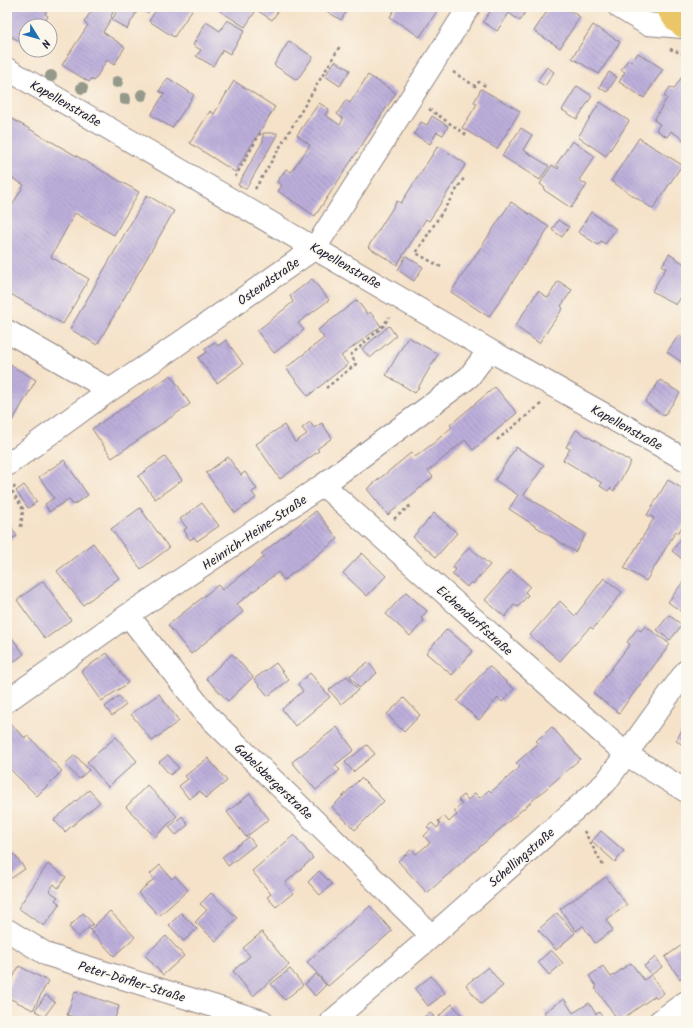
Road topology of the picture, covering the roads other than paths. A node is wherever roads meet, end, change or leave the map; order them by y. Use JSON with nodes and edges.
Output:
{"nodes":[{"id":1,"x":469,"y":7,"type":"edge"},
{"id":2,"x":619,"y":7,"type":"edge"},
{"id":3,"x":667,"y":7,"type":"edge"},
{"id":4,"x":684,"y":27,"type":"edge"},
{"id":5,"x":7,"y":69,"type":"edge"},
{"id":6,"x":315,"y":248,"type":"junction"},
{"id":7,"x":7,"y":331,"type":"edge"},
{"id":8,"x":490,"y":350,"type":"junction"},
{"id":9,"x":110,"y":390,"type":"junction"},
{"id":10,"x":686,"y":460,"type":"edge"},
{"id":11,"x":7,"y":465,"type":"edge"},
{"id":12,"x":323,"y":485,"type":"junction"},
{"id":13,"x":128,"y":615,"type":"junction"},
{"id":14,"x":686,"y":672,"type":"edge"},
{"id":15,"x":7,"y":702,"type":"edge"},
{"id":16,"x":627,"y":755,"type":"junction"},
{"id":17,"x":686,"y":791,"type":"edge"},
{"id":18,"x":7,"y":930,"type":"edge"},
{"id":19,"x":432,"y":936,"type":"junction"},
{"id":20,"x":686,"y":1002,"type":"edge"},
{"id":21,"x":262,"y":1021,"type":"edge"},
{"id":22,"x":332,"y":1021,"type":"edge"},
{"id":23,"x":660,"y":1021,"type":"edge"}],
"edges":[{"from":1,"to":6,"type":"street","name":"Ostendstraße"},
{"from":2,"to":4,"type":"street"},
{"from":3,"to":4,"type":"main road"},
{"from":5,"to":6,"type":"street","name":"Kapellenstraße"},
{"from":6,"to":8,"type":"street","name":"Kapellenstraße"},
{"from":6,"to":9,"type":"street","name":"Ostendstraße"},
{"from":7,"to":9,"type":"street"},
{"from":8,"to":10,"type":"street","name":"Kapellenstraße"},
{"from":8,"to":12,"type":"street","name":"Heinrich-Heine-Straße"},
{"from":9,"to":11,"type":"street","name":"Ostendstraße"},
{"from":12,"to":13,"type":"street","name":"Heinrich-Heine-Straße"},
{"from":12,"to":16,"type":"street","name":"Eichendorffstraße"},
{"from":13,"to":15,"type":"street","name":"Heinrich-Heine-Straße"},
{"from":13,"to":19,"type":"street","name":"Gabelsbergerstraße"},
{"from":14,"to":16,"type":"street","name":"Schellingstraße"},
{"from":16,"to":17,"type":"street","name":"Eichendorffstraße"},
{"from":16,"to":19,"type":"street","name":"Schellingstraße"},
{"from":18,"to":21,"type":"street","name":"Peter-Dörfler-Straße"},
{"from":19,"to":22,"type":"street","name":"Schellingstraße"},
{"from":20,"to":23,"type":"street"}]}
